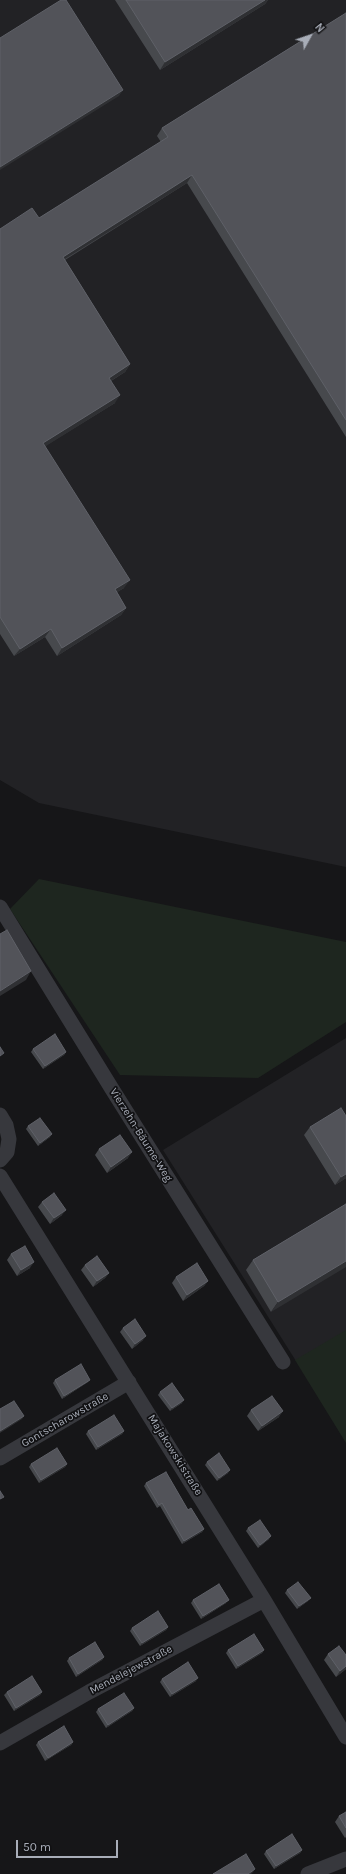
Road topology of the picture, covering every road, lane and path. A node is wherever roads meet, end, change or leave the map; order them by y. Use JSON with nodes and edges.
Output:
{"nodes":[{"id":1,"x":0,"y":907,"type":"edge"},
{"id":2,"x":0,"y":1115,"type":"edge"},
{"id":3,"x":0,"y":1160,"type":"edge"},
{"id":4,"x":0,"y":1176,"type":"edge"},
{"id":5,"x":283,"y":1362,"type":"dead end"},
{"id":6,"x":129,"y":1382,"type":"junction"},
{"id":7,"x":0,"y":1458,"type":"edge"},
{"id":8,"x":264,"y":1600,"type":"junction"},
{"id":9,"x":346,"y":1737,"type":"edge"},
{"id":10,"x":0,"y":1743,"type":"edge"},
{"id":11,"x":346,"y":1859,"type":"edge"},
{"id":12,"x":308,"y":1874,"type":"edge"}],
"edges":[{"from":1,"to":5,"type":"street","name":"Vierzehn-Bäume-Weg"},
{"from":2,"to":3,"type":"street"},
{"from":4,"to":6,"type":"street","name":"Majakowskistraße"},
{"from":6,"to":7,"type":"street","name":"Gontscharowstraße"},
{"from":6,"to":8,"type":"street","name":"Majakowskistraße"},
{"from":8,"to":9,"type":"street","name":"Majakowskistraße"},
{"from":8,"to":10,"type":"street","name":"Mendelejewstraße"},
{"from":11,"to":12,"type":"street"}]}
